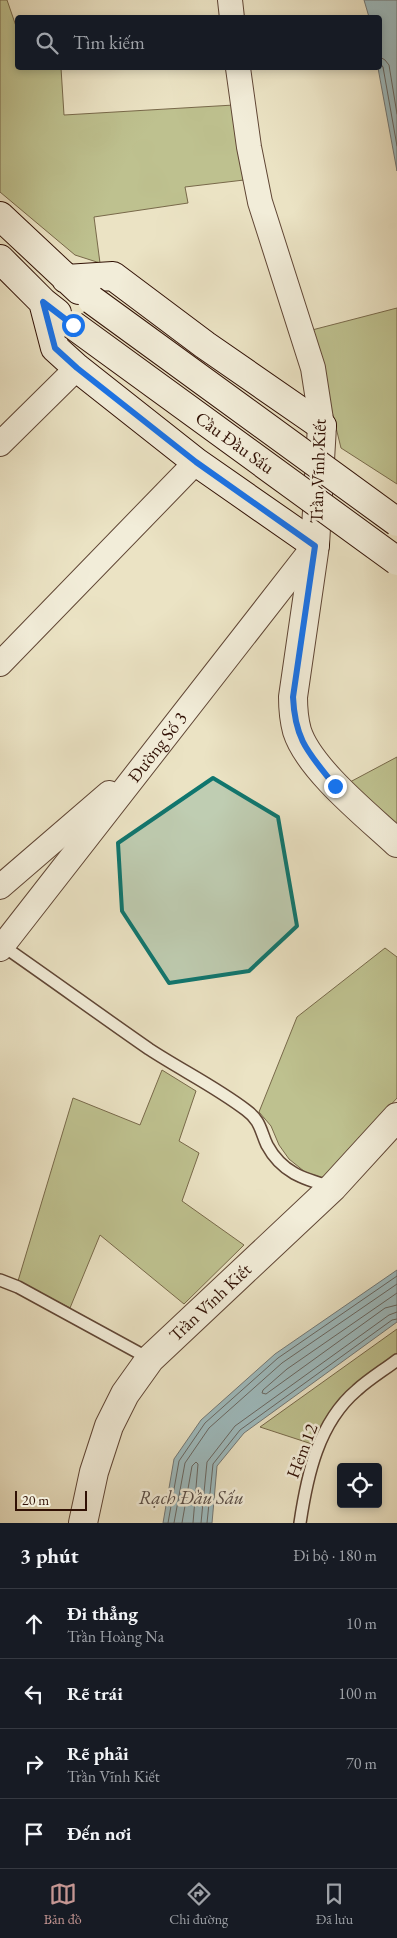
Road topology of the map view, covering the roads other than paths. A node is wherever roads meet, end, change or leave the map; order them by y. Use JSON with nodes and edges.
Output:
{"nodes":[{"id":1,"x":230,"y":0,"type":"edge"},
{"id":2,"x":232,"y":15,"type":"edge"},
{"id":3,"x":238,"y":70,"type":"edge"},
{"id":4,"x":0,"y":216,"type":"edge"},
{"id":5,"x":0,"y":259,"type":"edge"},
{"id":6,"x":66,"y":279,"type":"junction"},
{"id":7,"x":43,"y":302,"type":"junction"},
{"id":8,"x":77,"y":368,"type":"junction"},
{"id":9,"x":322,"y":426,"type":"junction"},
{"id":10,"x":0,"y":444,"type":"edge"},
{"id":11,"x":196,"y":462,"type":"junction"},
{"id":12,"x":397,"y":522,"type":"edge"},
{"id":13,"x":315,"y":546,"type":"junction"},
{"id":14,"x":397,"y":562,"type":"edge"},
{"id":15,"x":0,"y":664,"type":"edge"},
{"id":16,"x":150,"y":757,"type":"junction"},
{"id":17,"x":397,"y":843,"type":"edge"},
{"id":18,"x":0,"y":887,"type":"edge"},
{"id":19,"x":1,"y":947,"type":"edge"},
{"id":20,"x":397,"y":1117,"type":"edge"},
{"id":21,"x":333,"y":1187,"type":"junction"},
{"id":22,"x":0,"y":1280,"type":"edge"},
{"id":23,"x":150,"y":1359,"type":"junction"},
{"id":24,"x":397,"y":1360,"type":"edge"},
{"id":25,"x":83,"y":1523,"type":"edge"},
{"id":26,"x":300,"y":1523,"type":"edge"}],
"edges":[{"from":1,"to":2,"type":"street"},
{"from":3,"to":9,"type":"street","name":"Trần Vĩnh Kiết"},
{"from":4,"to":6,"type":"main road","name":"Cầu Đầu Sấu"},
{"from":5,"to":7,"type":"main road","name":"Cầu Đầu Sấu"},
{"from":6,"to":9,"type":"main road"},
{"from":6,"to":12,"type":"main road","name":"Cầu Đầu Sấu","bridge":true},
{"from":7,"to":8,"type":"main road"},
{"from":7,"to":14,"type":"main road","name":"Cầu Đầu Sấu","bridge":true},
{"from":8,"to":10,"type":"street"},
{"from":8,"to":11,"type":"main road"},
{"from":9,"to":13,"type":"main road","name":"Trần Vĩnh Kiết"},
{"from":11,"to":13,"type":"main road"},
{"from":11,"to":15,"type":"street"},
{"from":13,"to":16,"type":"street","name":"Đường Số 3"},
{"from":13,"to":17,"type":"main road","name":"Trần Vĩnh Kiết"},
{"from":16,"to":18,"type":"street"},
{"from":16,"to":19,"type":"street","name":"Đường Số 3"},
{"from":19,"to":21,"type":"lane"},
{"from":20,"to":21,"type":"main road","name":"Trần Vĩnh Kiết"},
{"from":21,"to":23,"type":"main road","name":"Trần Vĩnh Kiết"},
{"from":22,"to":23,"type":"lane"},
{"from":23,"to":25,"type":"main road","name":"Trần Vĩnh Kiết"},
{"from":24,"to":26,"type":"lane","name":"Hẻm 12"}]}
